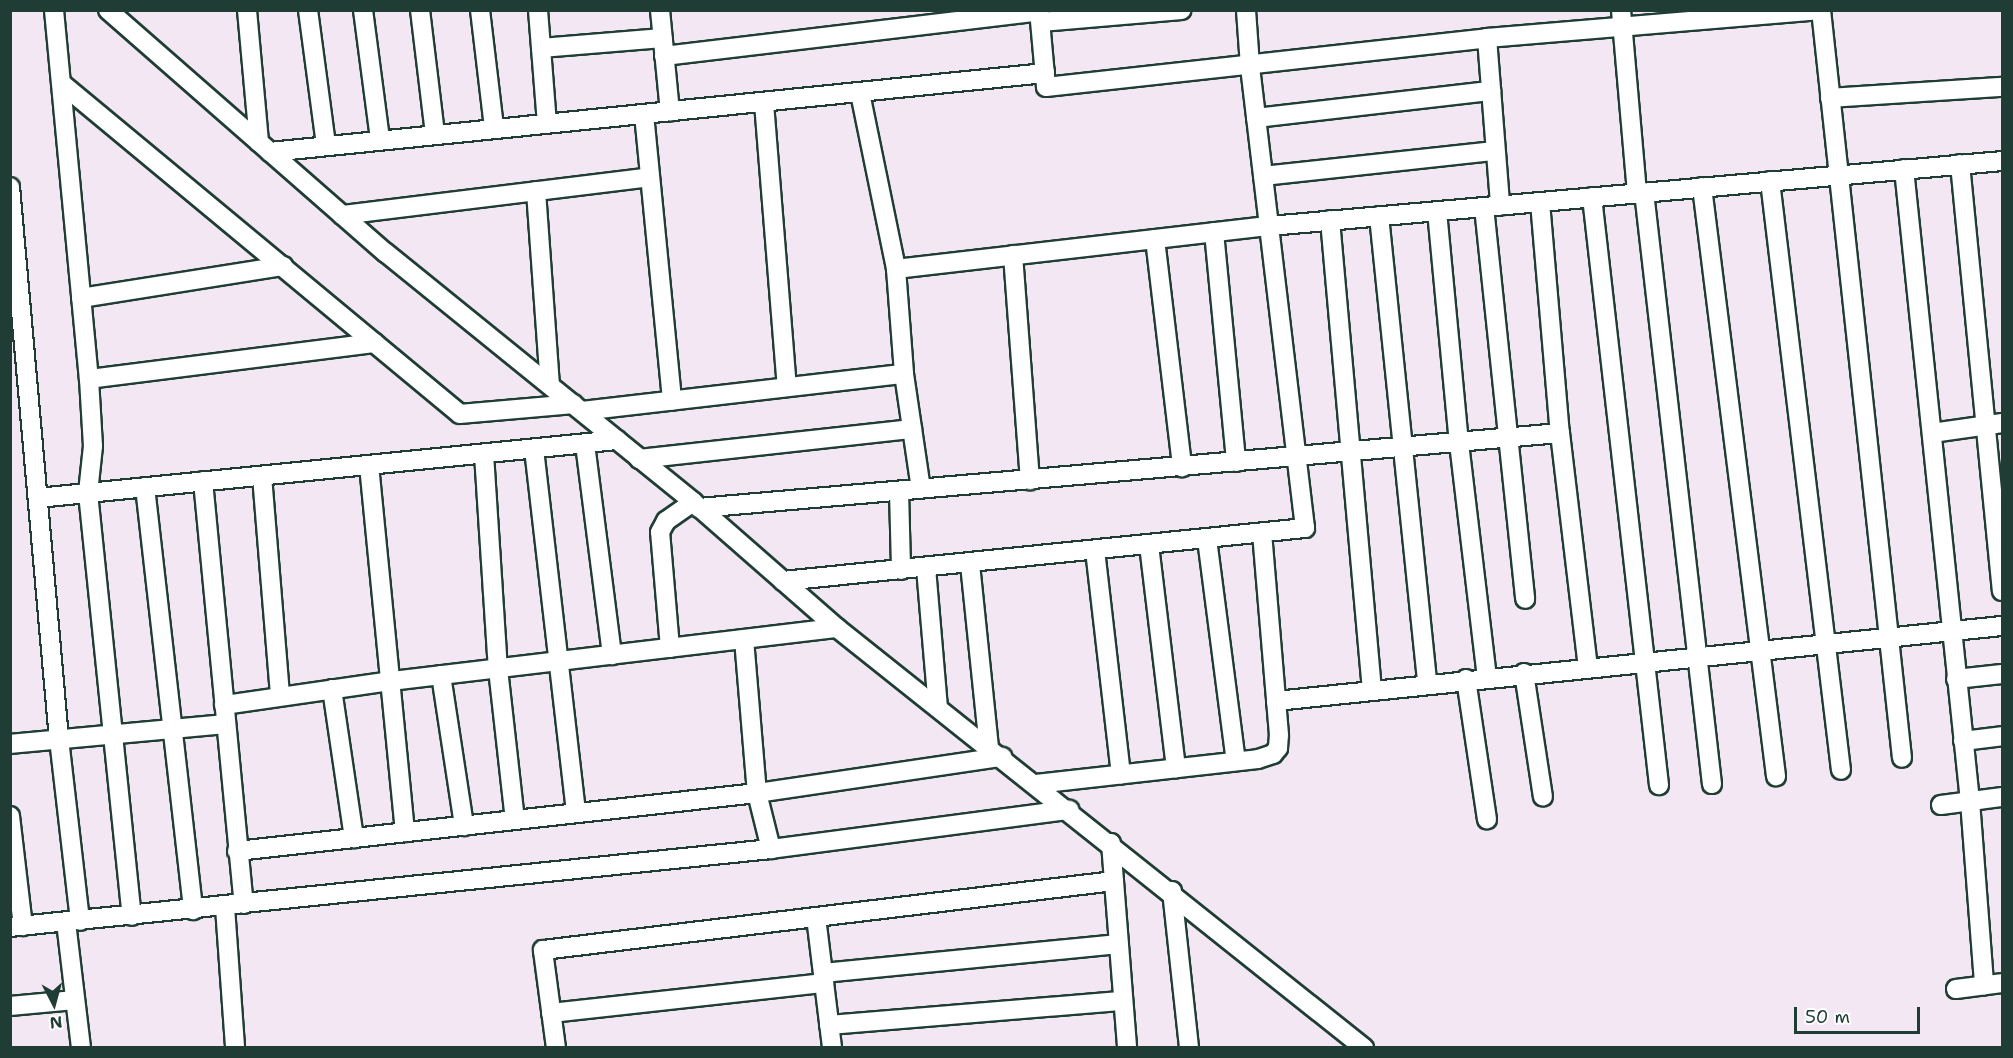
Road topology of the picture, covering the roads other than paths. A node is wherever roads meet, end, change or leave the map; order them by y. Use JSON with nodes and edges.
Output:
{"nodes":[{"id":1,"x":54,"y":10,"type":"edge"},
{"id":2,"x":108,"y":10,"type":"edge"},
{"id":3,"x":247,"y":10,"type":"edge"},
{"id":4,"x":308,"y":10,"type":"edge"},
{"id":5,"x":363,"y":10,"type":"edge"},
{"id":6,"x":420,"y":10,"type":"edge"},
{"id":7,"x":480,"y":10,"type":"edge"},
{"id":8,"x":538,"y":10,"type":"edge"},
{"id":9,"x":660,"y":10,"type":"edge"},
{"id":10,"x":1181,"y":10,"type":"edge"},
{"id":11,"x":1246,"y":10,"type":"edge"},
{"id":12,"x":1040,"y":15,"type":"edge"},
{"id":13,"x":1621,"y":18,"type":"edge"},
{"id":14,"x":1486,"y":38,"type":"junction"},
{"id":15,"x":664,"y":47,"type":"junction"},
{"id":16,"x":541,"y":48,"type":"junction"},
{"id":17,"x":1250,"y":66,"type":"junction"},
{"id":18,"x":1045,"y":73,"type":"junction"},
{"id":19,"x":61,"y":83,"type":"junction"},
{"id":20,"x":2002,"y":87,"type":"edge"},
{"id":21,"x":1491,"y":90,"type":"junction"},
{"id":22,"x":860,"y":93,"type":"junction"},
{"id":23,"x":1830,"y":98,"type":"junction"},
{"id":24,"x":764,"y":103,"type":"junction"},
{"id":25,"x":670,"y":112,"type":"junction"},
{"id":26,"x":644,"y":114,"type":"junction"},
{"id":27,"x":1256,"y":118,"type":"junction"},
{"id":28,"x":547,"y":124,"type":"junction"},
{"id":29,"x":494,"y":128,"type":"junction"},
{"id":30,"x":435,"y":134,"type":"junction"},
{"id":31,"x":380,"y":139,"type":"junction"},
{"id":32,"x":326,"y":145,"type":"junction"},
{"id":33,"x":264,"y":147,"type":"junction"},
{"id":34,"x":1495,"y":151,"type":"junction"},
{"id":35,"x":2002,"y":161,"type":"edge"},
{"id":36,"x":1960,"y":164,"type":"junction"},
{"id":37,"x":1904,"y":169,"type":"junction"},
{"id":38,"x":1839,"y":175,"type":"junction"},
{"id":39,"x":1263,"y":176,"type":"junction"},
{"id":40,"x":650,"y":177,"type":"junction"},
{"id":41,"x":1770,"y":181,"type":"junction"},
{"id":42,"x":1702,"y":187,"type":"junction"},
{"id":43,"x":10,"y":188,"type":"edge"},
{"id":44,"x":536,"y":191,"type":"junction"},
{"id":45,"x":1641,"y":193,"type":"junction"},
{"id":46,"x":1592,"y":197,"type":"junction"},
{"id":47,"x":1540,"y":202,"type":"junction"},
{"id":48,"x":1492,"y":206,"type":"junction"},
{"id":49,"x":1437,"y":211,"type":"junction"},
{"id":50,"x":342,"y":215,"type":"junction"},
{"id":51,"x":1379,"y":216,"type":"junction"},
{"id":52,"x":1330,"y":220,"type":"junction"},
{"id":53,"x":1270,"y":226,"type":"junction"},
{"id":54,"x":1214,"y":232,"type":"junction"},
{"id":55,"x":1155,"y":239,"type":"junction"},
{"id":56,"x":1013,"y":255,"type":"junction"},
{"id":57,"x":283,"y":266,"type":"junction"},
{"id":58,"x":896,"y":269,"type":"junction"},
{"id":59,"x":81,"y":298,"type":"junction"},
{"id":60,"x":375,"y":343,"type":"junction"},
{"id":61,"x":904,"y":374,"type":"junction"},
{"id":62,"x":89,"y":379,"type":"junction"},
{"id":63,"x":550,"y":384,"type":"junction"},
{"id":64,"x":787,"y":387,"type":"junction"},
{"id":65,"x":672,"y":401,"type":"junction"},
{"id":66,"x":578,"y":408,"type":"junction"},
{"id":67,"x":1994,"y":424,"type":"edge"},
{"id":68,"x":912,"y":429,"type":"junction"},
{"id":69,"x":1560,"y":433,"type":"junction"},
{"id":70,"x":1932,"y":433,"type":"junction"},
{"id":71,"x":1509,"y":438,"type":"junction"},
{"id":72,"x":617,"y":440,"type":"junction"},
{"id":73,"x":1459,"y":442,"type":"junction"},
{"id":74,"x":585,"y":444,"type":"junction"},
{"id":75,"x":1406,"y":447,"type":"junction"},
{"id":76,"x":534,"y":449,"type":"junction"},
{"id":77,"x":1352,"y":452,"type":"junction"},
{"id":78,"x":484,"y":454,"type":"junction"},
{"id":79,"x":1294,"y":457,"type":"junction"},
{"id":80,"x":639,"y":459,"type":"junction"},
{"id":81,"x":1236,"y":462,"type":"junction"},
{"id":82,"x":369,"y":465,"type":"junction"},
{"id":83,"x":1182,"y":467,"type":"junction"},
{"id":84,"x":262,"y":476,"type":"junction"},
{"id":85,"x":1030,"y":480,"type":"junction"},
{"id":86,"x":202,"y":481,"type":"junction"},
{"id":87,"x":146,"y":487,"type":"junction"},
{"id":88,"x":921,"y":489,"type":"junction"},
{"id":89,"x":899,"y":491,"type":"junction"},
{"id":90,"x":88,"y":493,"type":"junction"},
{"id":91,"x":38,"y":498,"type":"junction"},
{"id":92,"x":696,"y":505,"type":"junction"},
{"id":93,"x":1262,"y":533,"type":"junction"},
{"id":94,"x":1207,"y":539,"type":"junction"},
{"id":95,"x":1149,"y":545,"type":"junction"},
{"id":96,"x":1095,"y":550,"type":"junction"},
{"id":97,"x":970,"y":564,"type":"junction"},
{"id":98,"x":926,"y":568,"type":"junction"},
{"id":99,"x":901,"y":570,"type":"junction"},
{"id":100,"x":783,"y":580,"type":"junction"},
{"id":101,"x":2002,"y":591,"type":"edge"},
{"id":102,"x":1525,"y":599,"type":"dead end"},
{"id":103,"x":2002,"y":626,"type":"edge"},
{"id":104,"x":837,"y":628,"type":"junction"},
{"id":105,"x":1953,"y":631,"type":"junction"},
{"id":106,"x":1888,"y":637,"type":"junction"},
{"id":107,"x":744,"y":639,"type":"junction"},
{"id":108,"x":1825,"y":644,"type":"junction"},
{"id":109,"x":670,"y":648,"type":"junction"},
{"id":110,"x":1760,"y":650,"type":"junction"},
{"id":111,"x":612,"y":655,"type":"junction"},
{"id":112,"x":1697,"y":656,"type":"junction"},
{"id":113,"x":556,"y":662,"type":"junction"},
{"id":114,"x":1643,"y":662,"type":"junction"},
{"id":115,"x":1588,"y":667,"type":"junction"},
{"id":116,"x":498,"y":669,"type":"junction"},
{"id":117,"x":1524,"y":673,"type":"junction"},
{"id":118,"x":2002,"y":674,"type":"edge"},
{"id":119,"x":441,"y":675,"type":"junction"},
{"id":120,"x":1487,"y":677,"type":"junction"},
{"id":121,"x":1466,"y":679,"type":"junction"},
{"id":122,"x":1956,"y":679,"type":"junction"},
{"id":123,"x":391,"y":681,"type":"junction"},
{"id":124,"x":1427,"y":683,"type":"junction"},
{"id":125,"x":332,"y":689,"type":"junction"},
{"id":126,"x":1372,"y":690,"type":"junction"},
{"id":127,"x":280,"y":696,"type":"junction"},
{"id":128,"x":1276,"y":701,"type":"junction"},
{"id":129,"x":224,"y":705,"type":"junction"},
{"id":130,"x":938,"y":707,"type":"junction"},
{"id":131,"x":225,"y":724,"type":"junction"},
{"id":132,"x":174,"y":729,"type":"junction"},
{"id":133,"x":116,"y":736,"type":"junction"},
{"id":134,"x":2002,"y":736,"type":"edge"},
{"id":135,"x":59,"y":739,"type":"junction"},
{"id":136,"x":1963,"y":741,"type":"junction"},
{"id":137,"x":10,"y":744,"type":"edge"},
{"id":138,"x":996,"y":752,"type":"junction"},
{"id":139,"x":1902,"y":758,"type":"dead end"},
{"id":140,"x":1236,"y":761,"type":"junction"},
{"id":141,"x":1176,"y":768,"type":"junction"},
{"id":142,"x":1841,"y":770,"type":"dead end"},
{"id":143,"x":1121,"y":774,"type":"junction"},
{"id":144,"x":1776,"y":776,"type":"dead end"},
{"id":145,"x":1036,"y":784,"type":"junction"},
{"id":146,"x":1712,"y":784,"type":"dead end"},
{"id":147,"x":1659,"y":785,"type":"dead end"},
{"id":148,"x":757,"y":793,"type":"junction"},
{"id":149,"x":1543,"y":797,"type":"dead end"},
{"id":150,"x":2002,"y":797,"type":"edge"},
{"id":151,"x":1970,"y":801,"type":"junction"},
{"id":152,"x":1941,"y":805,"type":"dead end"},
{"id":153,"x":1069,"y":810,"type":"junction"},
{"id":154,"x":576,"y":813,"type":"junction"},
{"id":155,"x":10,"y":816,"type":"edge"},
{"id":156,"x":1487,"y":819,"type":"dead end"},
{"id":157,"x":515,"y":820,"type":"junction"},
{"id":158,"x":464,"y":826,"type":"junction"},
{"id":159,"x":405,"y":832,"type":"junction"},
{"id":160,"x":354,"y":838,"type":"junction"},
{"id":161,"x":1112,"y":843,"type":"junction"},
{"id":162,"x":771,"y":849,"type":"junction"},
{"id":163,"x":237,"y":851,"type":"junction"},
{"id":164,"x":1114,"y":881,"type":"junction"},
{"id":165,"x":1172,"y":891,"type":"junction"},
{"id":166,"x":244,"y":904,"type":"junction"},
{"id":167,"x":225,"y":907,"type":"junction"},
{"id":168,"x":193,"y":910,"type":"junction"},
{"id":169,"x":132,"y":916,"type":"junction"},
{"id":170,"x":816,"y":917,"type":"junction"},
{"id":171,"x":73,"y":921,"type":"junction"},
{"id":172,"x":17,"y":926,"type":"edge"},
{"id":173,"x":1119,"y":944,"type":"junction"},
{"id":174,"x":823,"y":978,"type":"junction"},
{"id":175,"x":1994,"y":984,"type":"edge"},
{"id":176,"x":1956,"y":989,"type":"dead end"},
{"id":177,"x":75,"y":1000,"type":"junction"},
{"id":178,"x":1123,"y":1001,"type":"junction"},
{"id":179,"x":10,"y":1006,"type":"edge"},
{"id":180,"x":552,"y":1013,"type":"junction"},
{"id":181,"x":830,"y":1025,"type":"junction"},
{"id":182,"x":81,"y":1047,"type":"edge"},
{"id":183,"x":235,"y":1047,"type":"edge"},
{"id":184,"x":556,"y":1047,"type":"edge"},
{"id":185,"x":830,"y":1047,"type":"edge"},
{"id":186,"x":1126,"y":1047,"type":"edge"},
{"id":187,"x":1189,"y":1047,"type":"edge"},
{"id":188,"x":1364,"y":1047,"type":"edge"}],
"edges":[{"from":1,"to":19,"type":"street"},
{"from":2,"to":33,"type":"street"},
{"from":3,"to":33,"type":"street"},
{"from":4,"to":32,"type":"street"},
{"from":5,"to":31,"type":"street"},
{"from":6,"to":30,"type":"street"},
{"from":7,"to":29,"type":"street"},
{"from":8,"to":16,"type":"street"},
{"from":9,"to":15,"type":"street"},
{"from":10,"to":12,"type":"street"},
{"from":11,"to":17,"type":"street"},
{"from":12,"to":15,"type":"street"},
{"from":12,"to":18,"type":"street"},
{"from":13,"to":14,"type":"street"},
{"from":13,"to":23,"type":"street"},
{"from":13,"to":45,"type":"street"},
{"from":14,"to":17,"type":"street"},
{"from":14,"to":21,"type":"street"},
{"from":15,"to":16,"type":"street"},
{"from":15,"to":25,"type":"street"},
{"from":16,"to":28,"type":"street"},
{"from":17,"to":18,"type":"street"},
{"from":17,"to":27,"type":"street"},
{"from":18,"to":22,"type":"street"},
{"from":19,"to":57,"type":"street"},
{"from":19,"to":59,"type":"street"},
{"from":20,"to":23,"type":"street"},
{"from":21,"to":27,"type":"street"},
{"from":21,"to":34,"type":"street"},
{"from":22,"to":24,"type":"street"},
{"from":22,"to":58,"type":"street"},
{"from":23,"to":38,"type":"street"},
{"from":24,"to":25,"type":"street"},
{"from":24,"to":64,"type":"street"},
{"from":25,"to":26,"type":"street"},
{"from":26,"to":28,"type":"street"},
{"from":26,"to":40,"type":"street"},
{"from":27,"to":39,"type":"street"},
{"from":28,"to":29,"type":"street"},
{"from":29,"to":30,"type":"street"},
{"from":30,"to":31,"type":"street"},
{"from":31,"to":32,"type":"street"},
{"from":32,"to":33,"type":"street"},
{"from":33,"to":50,"type":"street"},
{"from":34,"to":39,"type":"street"},
{"from":34,"to":48,"type":"street"},
{"from":35,"to":36,"type":"street"},
{"from":36,"to":37,"type":"street"},
{"from":36,"to":67,"type":"street"},
{"from":37,"to":38,"type":"street"},
{"from":37,"to":70,"type":"street"},
{"from":38,"to":41,"type":"street"},
{"from":38,"to":106,"type":"street"},
{"from":39,"to":53,"type":"street"},
{"from":40,"to":44,"type":"street"},
{"from":40,"to":65,"type":"street"},
{"from":41,"to":42,"type":"street"},
{"from":41,"to":108,"type":"street"},
{"from":42,"to":45,"type":"street"},
{"from":42,"to":110,"type":"street"},
{"from":43,"to":91,"type":"street"},
{"from":44,"to":50,"type":"street"},
{"from":44,"to":63,"type":"street"},
{"from":45,"to":46,"type":"street"},
{"from":45,"to":112,"type":"street"},
{"from":46,"to":47,"type":"street"},
{"from":46,"to":114,"type":"street"},
{"from":47,"to":48,"type":"street"},
{"from":47,"to":69,"type":"street"},
{"from":48,"to":49,"type":"street"},
{"from":48,"to":71,"type":"street"},
{"from":49,"to":51,"type":"street"},
{"from":49,"to":73,"type":"street"},
{"from":50,"to":63,"type":"street"},
{"from":51,"to":52,"type":"street"},
{"from":51,"to":75,"type":"street"},
{"from":52,"to":53,"type":"street"},
{"from":52,"to":77,"type":"street"},
{"from":53,"to":54,"type":"street"},
{"from":53,"to":79,"type":"street"},
{"from":54,"to":55,"type":"street"},
{"from":54,"to":81,"type":"street"},
{"from":55,"to":56,"type":"street"},
{"from":55,"to":83,"type":"street"},
{"from":56,"to":58,"type":"street"},
{"from":56,"to":85,"type":"street"},
{"from":57,"to":59,"type":"street"},
{"from":57,"to":60,"type":"street"},
{"from":58,"to":61,"type":"street"},
{"from":59,"to":62,"type":"street"},
{"from":60,"to":62,"type":"street"},
{"from":60,"to":66,"type":"street"},
{"from":61,"to":64,"type":"street"},
{"from":61,"to":68,"type":"street"},
{"from":62,"to":90,"type":"street"},
{"from":63,"to":66,"type":"street"},
{"from":64,"to":65,"type":"street"},
{"from":65,"to":66,"type":"street"},
{"from":66,"to":72,"type":"street"},
{"from":67,"to":70,"type":"street"},
{"from":67,"to":101,"type":"street"},
{"from":68,"to":80,"type":"street"},
{"from":68,"to":88,"type":"street"},
{"from":69,"to":71,"type":"street"},
{"from":69,"to":115,"type":"street"},
{"from":70,"to":105,"type":"street"},
{"from":71,"to":73,"type":"street"},
{"from":71,"to":102,"type":"street"},
{"from":72,"to":74,"type":"street"},
{"from":72,"to":80,"type":"street"},
{"from":73,"to":75,"type":"street"},
{"from":73,"to":120,"type":"street"},
{"from":74,"to":76,"type":"street"},
{"from":74,"to":111,"type":"street"},
{"from":75,"to":77,"type":"street"},
{"from":75,"to":124,"type":"street"},
{"from":76,"to":78,"type":"street"},
{"from":76,"to":113,"type":"street"},
{"from":77,"to":79,"type":"street"},
{"from":77,"to":126,"type":"street"},
{"from":78,"to":82,"type":"street"},
{"from":78,"to":116,"type":"street"},
{"from":79,"to":81,"type":"street"},
{"from":79,"to":93,"type":"street"},
{"from":80,"to":92,"type":"street"},
{"from":81,"to":83,"type":"street"},
{"from":82,"to":84,"type":"street"},
{"from":82,"to":123,"type":"street"},
{"from":83,"to":85,"type":"street"},
{"from":84,"to":86,"type":"street"},
{"from":84,"to":127,"type":"street"},
{"from":85,"to":88,"type":"street"},
{"from":86,"to":87,"type":"street"},
{"from":86,"to":129,"type":"street"},
{"from":87,"to":90,"type":"street"},
{"from":87,"to":132,"type":"street"},
{"from":88,"to":89,"type":"street"},
{"from":89,"to":92,"type":"street"},
{"from":89,"to":99,"type":"street"},
{"from":90,"to":91,"type":"street"},
{"from":90,"to":133,"type":"street"},
{"from":91,"to":135,"type":"street"},
{"from":92,"to":100,"type":"street"},
{"from":92,"to":109,"type":"street"},
{"from":93,"to":94,"type":"street"},
{"from":93,"to":128,"type":"street"},
{"from":94,"to":95,"type":"street"},
{"from":94,"to":140,"type":"street"},
{"from":95,"to":96,"type":"street"},
{"from":95,"to":141,"type":"street"},
{"from":96,"to":97,"type":"street"},
{"from":96,"to":143,"type":"street"},
{"from":97,"to":98,"type":"street"},
{"from":97,"to":138,"type":"street"},
{"from":98,"to":99,"type":"street"},
{"from":98,"to":130,"type":"street"},
{"from":99,"to":100,"type":"street"},
{"from":100,"to":104,"type":"street"},
{"from":103,"to":105,"type":"street"},
{"from":104,"to":107,"type":"street"},
{"from":104,"to":130,"type":"street"},
{"from":105,"to":106,"type":"street"},
{"from":105,"to":122,"type":"street"},
{"from":106,"to":108,"type":"street"},
{"from":106,"to":139,"type":"street"},
{"from":107,"to":109,"type":"street"},
{"from":107,"to":148,"type":"street"},
{"from":108,"to":110,"type":"street"},
{"from":108,"to":142,"type":"street"},
{"from":109,"to":111,"type":"street"},
{"from":110,"to":112,"type":"street"},
{"from":110,"to":144,"type":"street"},
{"from":111,"to":113,"type":"street"},
{"from":112,"to":114,"type":"street"},
{"from":112,"to":146,"type":"street"},
{"from":113,"to":116,"type":"street"},
{"from":113,"to":154,"type":"street"},
{"from":114,"to":115,"type":"street"},
{"from":114,"to":147,"type":"street"},
{"from":115,"to":117,"type":"street"},
{"from":116,"to":119,"type":"street"},
{"from":116,"to":157,"type":"street"},
{"from":117,"to":120,"type":"street"},
{"from":117,"to":149,"type":"street"},
{"from":118,"to":122,"type":"street"},
{"from":119,"to":123,"type":"street"},
{"from":119,"to":158,"type":"street"},
{"from":120,"to":121,"type":"street"},
{"from":121,"to":124,"type":"street"},
{"from":121,"to":156,"type":"street"},
{"from":122,"to":136,"type":"street"},
{"from":123,"to":125,"type":"street"},
{"from":123,"to":159,"type":"street"},
{"from":124,"to":126,"type":"street"},
{"from":125,"to":127,"type":"street"},
{"from":125,"to":160,"type":"street"},
{"from":126,"to":128,"type":"street"},
{"from":127,"to":129,"type":"street"},
{"from":128,"to":140,"type":"street"},
{"from":129,"to":131,"type":"street"},
{"from":130,"to":138,"type":"street"},
{"from":131,"to":132,"type":"street"},
{"from":131,"to":163,"type":"street"},
{"from":132,"to":133,"type":"street"},
{"from":132,"to":168,"type":"street"},
{"from":133,"to":135,"type":"street"},
{"from":133,"to":169,"type":"street"},
{"from":134,"to":136,"type":"street"},
{"from":135,"to":137,"type":"street"},
{"from":135,"to":171,"type":"street"},
{"from":136,"to":151,"type":"street"},
{"from":138,"to":145,"type":"street"},
{"from":138,"to":148,"type":"street"},
{"from":140,"to":141,"type":"street"},
{"from":141,"to":143,"type":"street"},
{"from":143,"to":145,"type":"street"},
{"from":145,"to":153,"type":"street"},
{"from":148,"to":154,"type":"street"},
{"from":148,"to":162,"type":"street"},
{"from":150,"to":151,"type":"street"},
{"from":151,"to":152,"type":"street"},
{"from":151,"to":175,"type":"street"},
{"from":153,"to":161,"type":"street"},
{"from":153,"to":162,"type":"street"},
{"from":154,"to":157,"type":"street"},
{"from":155,"to":172,"type":"street"},
{"from":157,"to":158,"type":"street"},
{"from":158,"to":159,"type":"street"},
{"from":159,"to":160,"type":"street"},
{"from":160,"to":163,"type":"street"},
{"from":161,"to":164,"type":"street"},
{"from":161,"to":165,"type":"street"},
{"from":162,"to":166,"type":"street"},
{"from":163,"to":166,"type":"street"},
{"from":164,"to":170,"type":"street"},
{"from":164,"to":173,"type":"street"},
{"from":165,"to":187,"type":"street"},
{"from":165,"to":188,"type":"street"},
{"from":166,"to":167,"type":"street"},
{"from":167,"to":168,"type":"street"},
{"from":167,"to":183,"type":"street"},
{"from":168,"to":169,"type":"street"},
{"from":169,"to":171,"type":"street"},
{"from":170,"to":174,"type":"street"},
{"from":170,"to":180,"type":"street"},
{"from":171,"to":172,"type":"street"},
{"from":171,"to":177,"type":"street"},
{"from":173,"to":174,"type":"street"},
{"from":173,"to":178,"type":"street"},
{"from":174,"to":180,"type":"street"},
{"from":174,"to":181,"type":"street"},
{"from":175,"to":176,"type":"street"},
{"from":177,"to":179,"type":"street"},
{"from":177,"to":182,"type":"street"},
{"from":178,"to":181,"type":"street"},
{"from":178,"to":186,"type":"street"},
{"from":180,"to":184,"type":"street"},
{"from":181,"to":185,"type":"street"}]}
